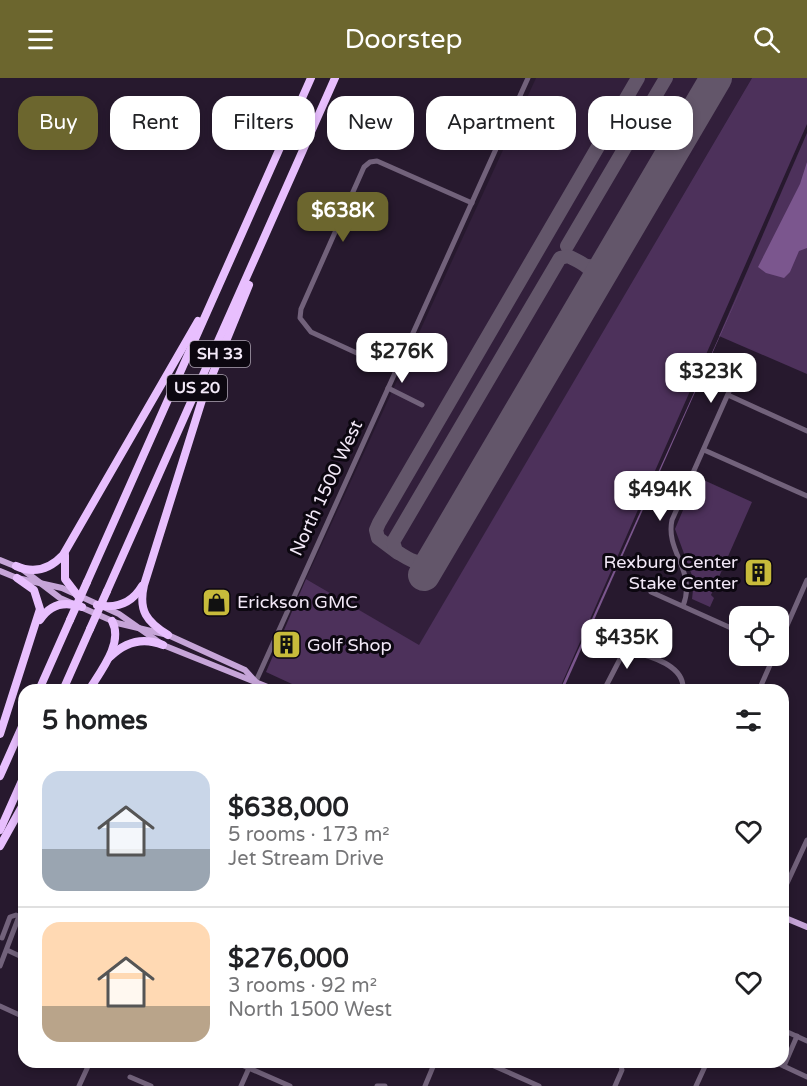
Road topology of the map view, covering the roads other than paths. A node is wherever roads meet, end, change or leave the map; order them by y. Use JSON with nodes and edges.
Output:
{"nodes":[{"id":1,"x":311,"y":78,"type":"edge"},
{"id":2,"x":335,"y":78,"type":"edge"},
{"id":3,"x":528,"y":78,"type":"edge"},
{"id":4,"x":288,"y":186,"type":"junction"},
{"id":5,"x":472,"y":203,"type":"junction"},
{"id":6,"x":225,"y":272,"type":"junction"},
{"id":7,"x":740,"y":367,"type":"dead end"},
{"id":8,"x":396,"y":371,"type":"junction"},
{"id":9,"x":388,"y":388,"type":"junction"},
{"id":10,"x":728,"y":395,"type":"junction"},
{"id":11,"x":422,"y":405,"type":"dead end"},
{"id":12,"x":807,"y":431,"type":"edge"},
{"id":13,"x":704,"y":450,"type":"junction"},
{"id":14,"x":807,"y":496,"type":"edge"},
{"id":15,"x":66,"y":551,"type":"junction"},
{"id":16,"x":0,"y":560,"type":"edge"},
{"id":17,"x":16,"y":566,"type":"junction"},
{"id":18,"x":0,"y":570,"type":"edge"},
{"id":19,"x":17,"y":578,"type":"junction"},
{"id":20,"x":146,"y":579,"type":"junction"},
{"id":21,"x":807,"y":580,"type":"edge"},
{"id":22,"x":39,"y":583,"type":"junction"},
{"id":23,"x":651,"y":592,"type":"dead end"},
{"id":24,"x":78,"y":596,"type":"junction"},
{"id":25,"x":98,"y":605,"type":"junction"},
{"id":26,"x":683,"y":606,"type":"junction"},
{"id":27,"x":82,"y":607,"type":"junction"},
{"id":28,"x":112,"y":621,"type":"junction"},
{"id":29,"x":789,"y":621,"type":"edge"},
{"id":30,"x":729,"y":627,"type":"edge"},
{"id":31,"x":138,"y":628,"type":"junction"},
{"id":32,"x":33,"y":635,"type":"junction"},
{"id":33,"x":168,"y":635,"type":"junction"},
{"id":34,"x":163,"y":645,"type":"junction"},
{"id":35,"x":105,"y":663,"type":"junction"},
{"id":36,"x":770,"y":666,"type":"edge"},
{"id":37,"x":255,"y":681,"type":"junction"},
{"id":38,"x":42,"y":684,"type":"edge"},
{"id":39,"x":66,"y":684,"type":"edge"},
{"id":40,"x":93,"y":684,"type":"edge"},
{"id":41,"x":254,"y":684,"type":"edge"},
{"id":42,"x":262,"y":684,"type":"edge"},
{"id":43,"x":607,"y":684,"type":"edge"},
{"id":44,"x":683,"y":684,"type":"edge"},
{"id":45,"x":762,"y":684,"type":"edge"},
{"id":46,"x":0,"y":734,"type":"edge"},
{"id":47,"x":18,"y":736,"type":"edge"},
{"id":48,"x":0,"y":776,"type":"edge"},
{"id":49,"x":18,"y":790,"type":"edge"},
{"id":50,"x":18,"y":814,"type":"edge"},
{"id":51,"x":0,"y":830,"type":"edge"},
{"id":52,"x":807,"y":840,"type":"edge"},
{"id":53,"x":0,"y":846,"type":"edge"},
{"id":54,"x":789,"y":879,"type":"edge"},
{"id":55,"x":17,"y":918,"type":"edge"},
{"id":56,"x":789,"y":920,"type":"edge"},
{"id":57,"x":807,"y":927,"type":"edge"},
{"id":58,"x":3,"y":939,"type":"edge"},
{"id":59,"x":7,"y":950,"type":"junction"},
{"id":60,"x":18,"y":955,"type":"edge"},
{"id":61,"x":0,"y":966,"type":"edge"},
{"id":62,"x":0,"y":1006,"type":"edge"},
{"id":63,"x":18,"y":1014,"type":"edge"},
{"id":64,"x":789,"y":1033,"type":"edge"},
{"id":65,"x":797,"y":1036,"type":"junction"},
{"id":66,"x":807,"y":1041,"type":"edge"},
{"id":67,"x":789,"y":1054,"type":"edge"},
{"id":68,"x":87,"y":1068,"type":"edge"},
{"id":69,"x":249,"y":1068,"type":"joint"},
{"id":70,"x":432,"y":1068,"type":"edge"},
{"id":71,"x":498,"y":1068,"type":"edge"},
{"id":72,"x":622,"y":1068,"type":"edge"},
{"id":73,"x":704,"y":1068,"type":"edge"},
{"id":74,"x":788,"y":1068,"type":"edge"},
{"id":75,"x":130,"y":1077,"type":"dead end"},
{"id":76,"x":807,"y":1077,"type":"edge"},
{"id":77,"x":79,"y":1086,"type":"edge"},
{"id":78,"x":151,"y":1086,"type":"edge"},
{"id":79,"x":240,"y":1086,"type":"edge"},
{"id":80,"x":290,"y":1086,"type":"edge"},
{"id":81,"x":377,"y":1086,"type":"edge"},
{"id":82,"x":385,"y":1086,"type":"edge"},
{"id":83,"x":425,"y":1086,"type":"edge"},
{"id":84,"x":539,"y":1086,"type":"edge"},
{"id":85,"x":615,"y":1086,"type":"edge"},
{"id":86,"x":696,"y":1086,"type":"edge"}],
"edges":[{"from":1,"to":6,"type":"highway","number":"US 20"},
{"from":2,"to":4,"type":"highway","number":"US 20"},
{"from":3,"to":5,"type":"street","name":"North 1500 West"},
{"from":4,"to":20,"type":"highway","number":"SH 33"},
{"from":4,"to":39,"type":"highway","number":"US 20","bridge":true},
{"from":5,"to":8,"type":"street","name":"North 1500 West"},
{"from":5,"to":8,"type":"street"},
{"from":6,"to":15,"type":"highway","number":"SH 33"},
{"from":6,"to":38,"type":"highway","number":"US 20","bridge":true},
{"from":7,"to":10,"type":"street"},
{"from":8,"to":9,"type":"street","name":"North 1500 West"},
{"from":9,"to":11,"type":"street"},
{"from":9,"to":37,"type":"street","name":"North 1500 West"},
{"from":10,"to":12,"type":"street"},
{"from":10,"to":13,"type":"street"},
{"from":13,"to":14,"type":"street"},
{"from":13,"to":26,"type":"street"},
{"from":15,"to":17,"type":"highway","number":"SH 33"},
{"from":15,"to":24,"type":"highway"},
{"from":16,"to":17,"type":"main road","number":"SH 33"},
{"from":17,"to":22,"type":"main road"},
{"from":18,"to":19,"type":"main road"},
{"from":19,"to":22,"type":"main road"},
{"from":19,"to":32,"type":"highway"},
{"from":20,"to":25,"type":"highway","number":"SH 33"},
{"from":20,"to":33,"type":"highway"},
{"from":21,"to":29,"type":"street"},
{"from":22,"to":24,"type":"main road"},
{"from":22,"to":27,"type":"main road"},
{"from":23,"to":26,"type":"street"},
{"from":24,"to":25,"type":"main road"},
{"from":25,"to":31,"type":"main road"},
{"from":26,"to":30,"type":"street"},
{"from":27,"to":28,"type":"main road"},
{"from":27,"to":32,"type":"highway"},
{"from":28,"to":31,"type":"main road"},
{"from":28,"to":35,"type":"highway"},
{"from":31,"to":33,"type":"main road"},
{"from":31,"to":34,"type":"main road"},
{"from":32,"to":46,"type":"highway"},
{"from":33,"to":37,"type":"main road"},
{"from":34,"to":35,"type":"highway"},
{"from":34,"to":37,"type":"main road"},
{"from":35,"to":40,"type":"highway"},
{"from":36,"to":45,"type":"street"},
{"from":37,"to":41,"type":"street","name":"North 1500 West"},
{"from":37,"to":42,"type":"main road"},
{"from":43,"to":44,"type":"street"},
{"from":47,"to":48,"type":"highway"},
{"from":49,"to":51,"type":"highway"},
{"from":50,"to":53,"type":"highway"},
{"from":52,"to":54,"type":"street"},
{"from":55,"to":58,"type":"street"},
{"from":56,"to":57,"type":"main road"},
{"from":58,"to":59,"type":"street"},
{"from":59,"to":60,"type":"street"},
{"from":59,"to":61,"type":"street"},
{"from":62,"to":63,"type":"street"},
{"from":64,"to":65,"type":"street"},
{"from":65,"to":66,"type":"street"},
{"from":65,"to":67,"type":"street"},
{"from":68,"to":77,"type":"street"},
{"from":69,"to":79,"type":"street"},
{"from":69,"to":80,"type":"street"},
{"from":70,"to":83,"type":"street"},
{"from":71,"to":84,"type":"street"},
{"from":72,"to":85,"type":"street"},
{"from":73,"to":86,"type":"street"},
{"from":74,"to":76,"type":"street"},
{"from":75,"to":78,"type":"street"},
{"from":81,"to":82,"type":"street"}]}
